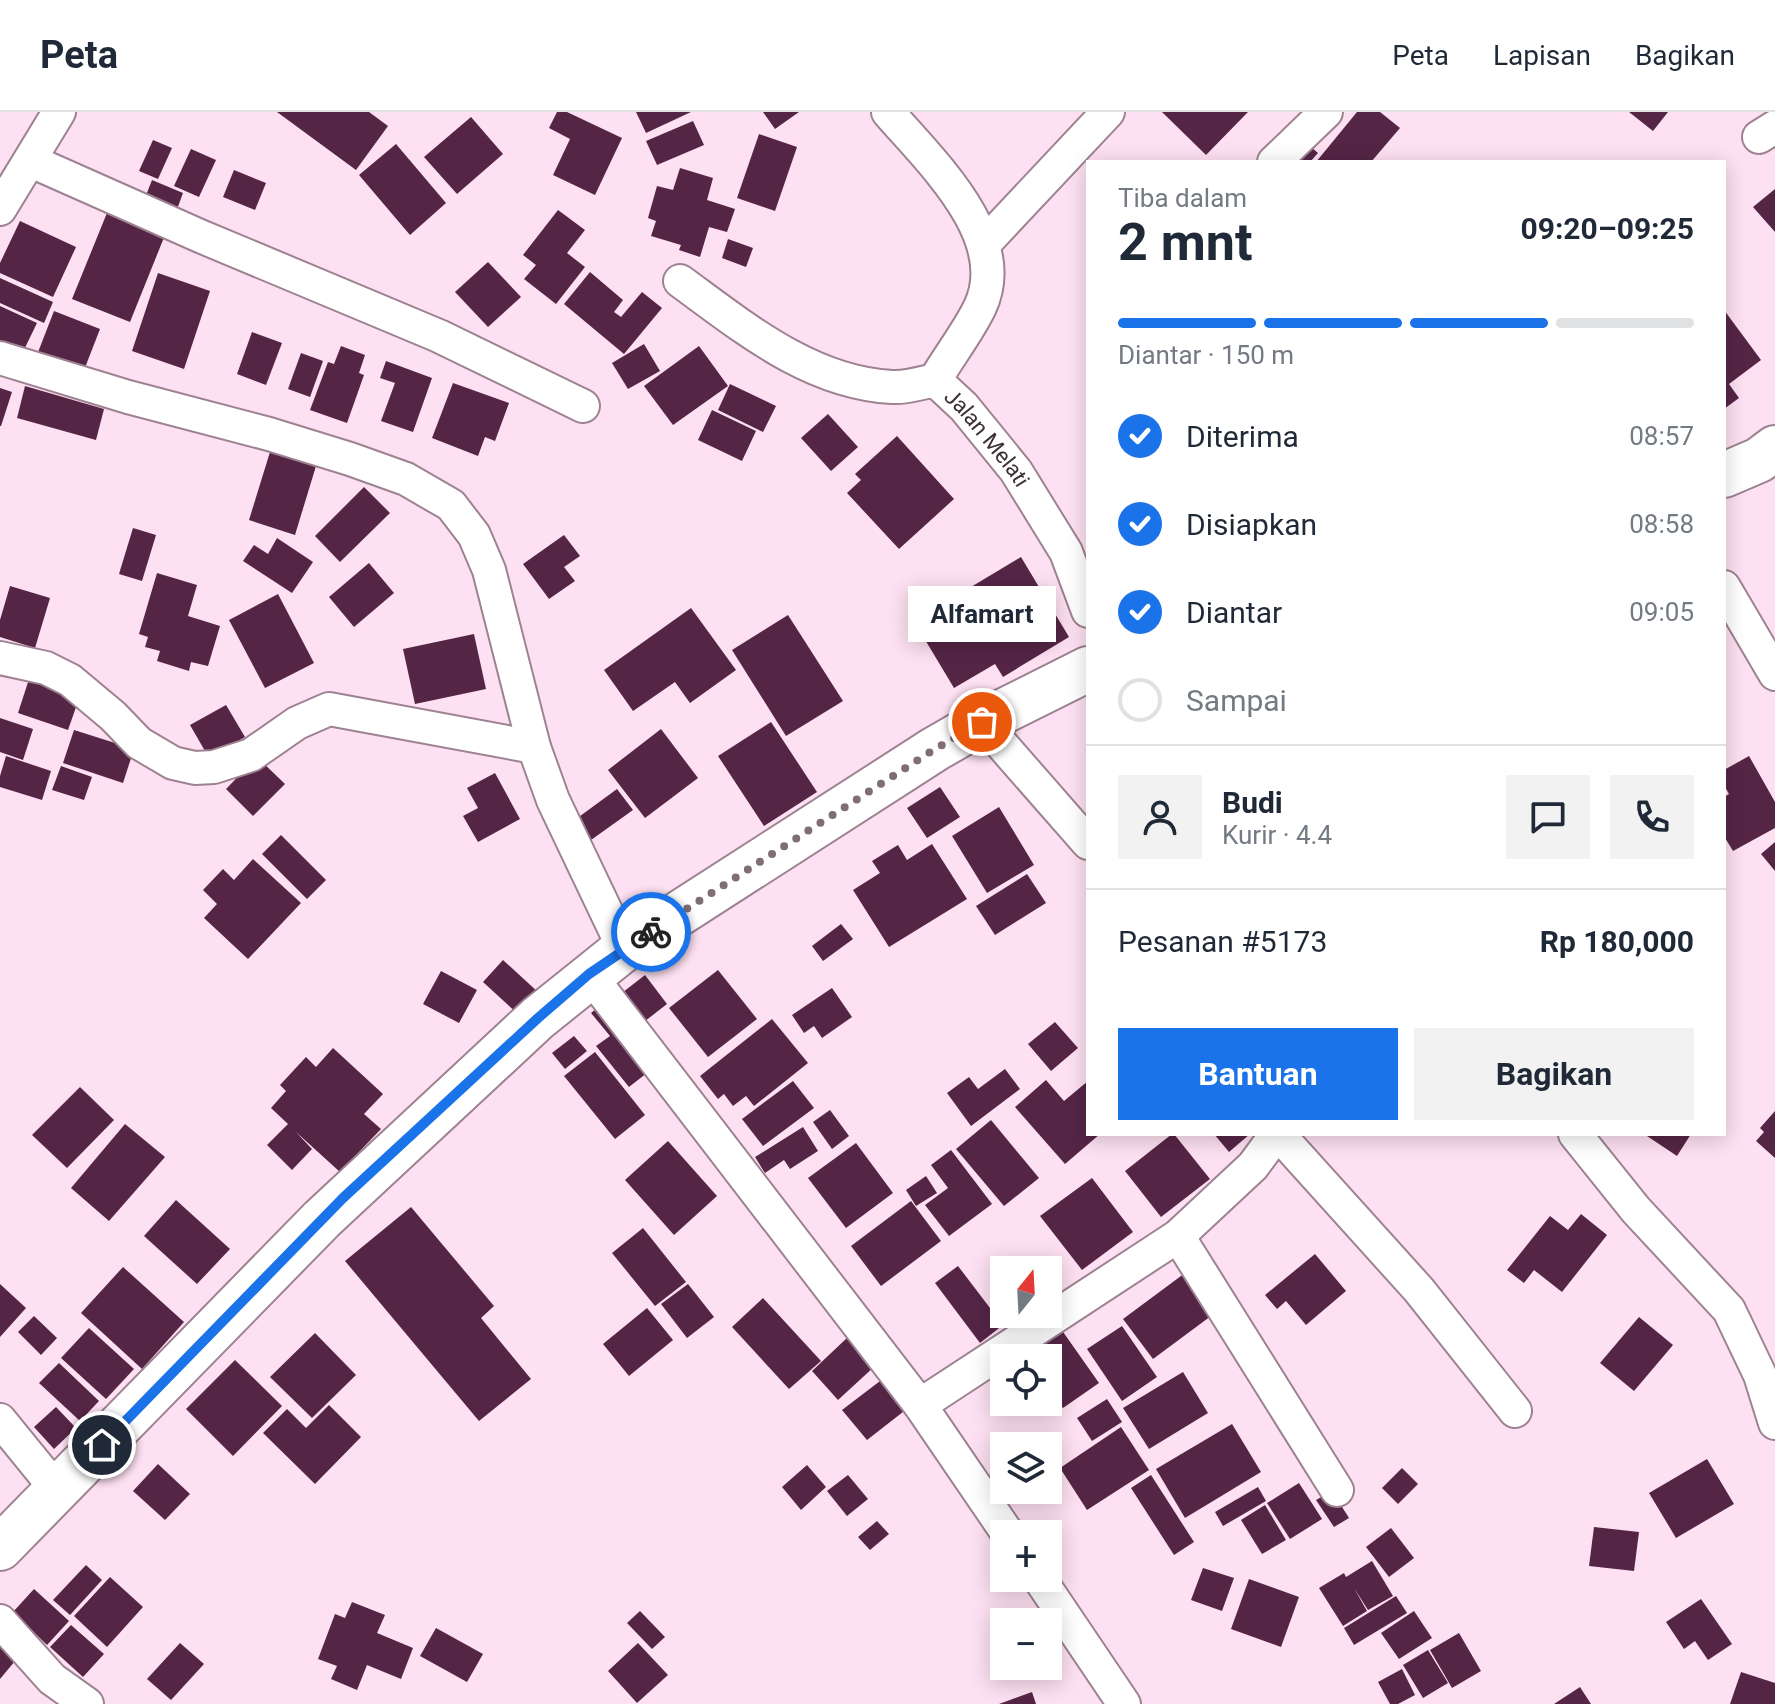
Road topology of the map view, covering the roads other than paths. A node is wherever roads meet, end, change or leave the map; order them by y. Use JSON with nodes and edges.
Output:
{"nodes":[{"id":1,"x":59,"y":112,"type":"edge"},
{"id":2,"x":888,"y":112,"type":"edge"},
{"id":3,"x":1108,"y":112,"type":"edge"},
{"id":4,"x":1326,"y":112,"type":"edge"},
{"id":5,"x":1276,"y":160,"type":"edge"},
{"id":6,"x":31,"y":161,"type":"junction"},
{"id":7,"x":0,"y":209,"type":"edge"},
{"id":8,"x":985,"y":243,"type":"junction"},
{"id":9,"x":680,"y":281,"type":"dead end"},
{"id":10,"x":0,"y":358,"type":"edge"},
{"id":11,"x":935,"y":380,"type":"junction"},
{"id":12,"x":583,"y":406,"type":"dead end"},
{"id":13,"x":1775,"y":448,"type":"edge"},
{"id":14,"x":1726,"y":474,"type":"edge"},
{"id":15,"x":1726,"y":590,"type":"edge"},
{"id":16,"x":1086,"y":606,"type":"edge"},
{"id":17,"x":0,"y":658,"type":"edge"},
{"id":18,"x":1086,"y":670,"type":"edge"},
{"id":19,"x":1775,"y":674,"type":"edge"},
{"id":20,"x":982,"y":722,"type":"junction"},
{"id":21,"x":534,"y":747,"type":"junction"},
{"id":22,"x":1086,"y":841,"type":"edge"},
{"id":23,"x":624,"y":949,"type":"junction"},
{"id":24,"x":589,"y":974,"type":"junction"},
{"id":25,"x":1279,"y":1136,"type":"edge"},
{"id":26,"x":1281,"y":1136,"type":"edge"},
{"id":27,"x":1577,"y":1136,"type":"edge"},
{"id":28,"x":1178,"y":1236,"type":"junction"},
{"id":29,"x":920,"y":1405,"type":"junction"},
{"id":30,"x":1515,"y":1411,"type":"dead end"},
{"id":31,"x":0,"y":1420,"type":"edge"},
{"id":32,"x":1775,"y":1423,"type":"edge"},
{"id":33,"x":57,"y":1490,"type":"junction"},
{"id":34,"x":1337,"y":1490,"type":"dead end"},
{"id":35,"x":998,"y":1520,"type":"edge"},
{"id":36,"x":0,"y":1548,"type":"edge"},
{"id":37,"x":1048,"y":1592,"type":"edge"},
{"id":38,"x":0,"y":1621,"type":"edge"},
{"id":39,"x":87,"y":1704,"type":"edge"},
{"id":40,"x":1124,"y":1704,"type":"edge"}],
"edges":[{"from":1,"to":6,"type":"street"},
{"from":2,"to":8,"type":"street","name":"Jalan Melati"},
{"from":3,"to":8,"type":"street"},
{"from":4,"to":5,"type":"street"},
{"from":6,"to":7,"type":"street"},
{"from":6,"to":12,"type":"street"},
{"from":8,"to":11,"type":"street","name":"Jalan Melati"},
{"from":9,"to":11,"type":"street"},
{"from":10,"to":21,"type":"street"},
{"from":11,"to":16,"type":"street","name":"Jalan Melati"},
{"from":13,"to":14,"type":"main road"},
{"from":15,"to":19,"type":"street"},
{"from":17,"to":21,"type":"street"},
{"from":18,"to":20,"type":"main road"},
{"from":20,"to":22,"type":"street"},
{"from":20,"to":23,"type":"main road"},
{"from":21,"to":23,"type":"street"},
{"from":23,"to":24,"type":"main road"},
{"from":24,"to":29,"type":"street"},
{"from":24,"to":33,"type":"main road"},
{"from":25,"to":28,"type":"street"},
{"from":26,"to":30,"type":"street"},
{"from":27,"to":32,"type":"street"},
{"from":28,"to":29,"type":"street"},
{"from":28,"to":34,"type":"street"},
{"from":29,"to":35,"type":"street"},
{"from":31,"to":33,"type":"street"},
{"from":33,"to":36,"type":"main road"},
{"from":37,"to":40,"type":"street"},
{"from":38,"to":39,"type":"street"}]}
